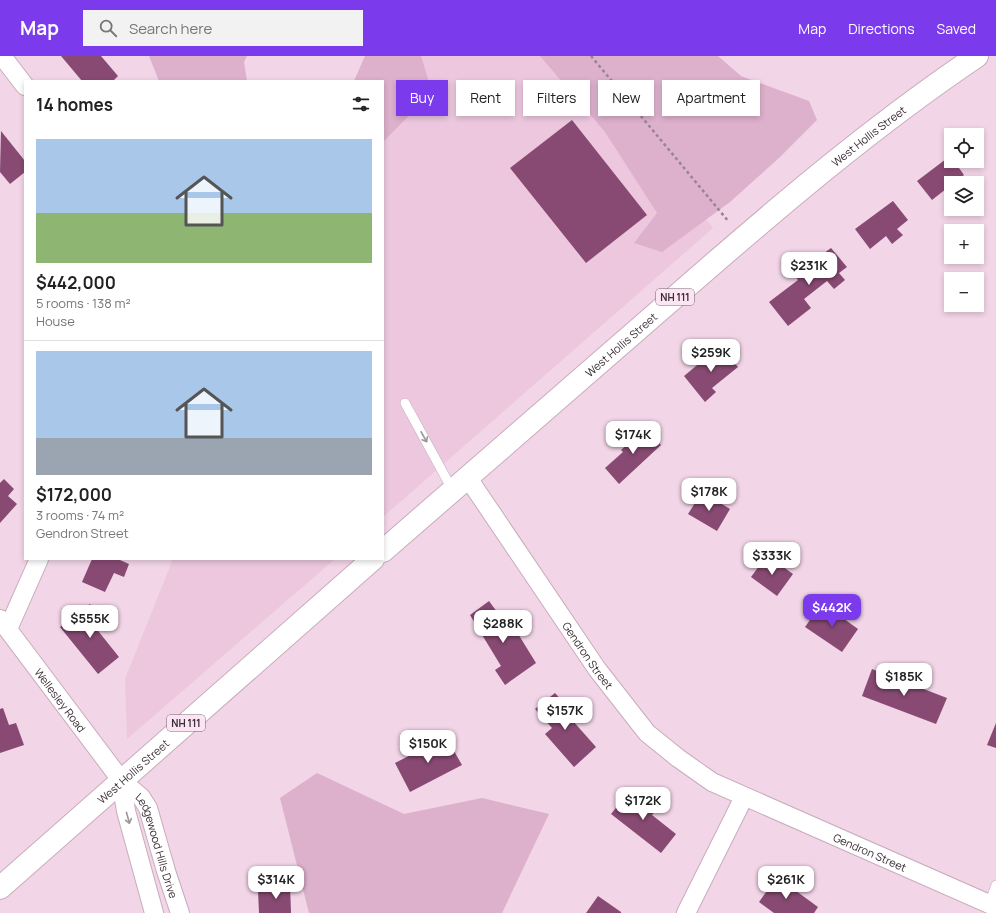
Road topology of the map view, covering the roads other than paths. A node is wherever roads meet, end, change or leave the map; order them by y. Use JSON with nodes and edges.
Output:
{"nodes":[{"id":1,"x":2,"y":56,"type":"edge"},
{"id":2,"x":977,"y":56,"type":"edge"},
{"id":3,"x":24,"y":85,"type":"edge"},
{"id":4,"x":405,"y":403,"type":"dead end"},
{"id":5,"x":460,"y":484,"type":"junction"},
{"id":6,"x":384,"y":550,"type":"edge"},
{"id":7,"x":38,"y":560,"type":"edge"},
{"id":8,"x":372,"y":560,"type":"edge"},
{"id":9,"x":4,"y":624,"type":"edge"},
{"id":10,"x":121,"y":780,"type":"junction"},
{"id":11,"x":744,"y":797,"type":"junction"},
{"id":12,"x":996,"y":885,"type":"edge"},
{"id":13,"x":0,"y":888,"type":"edge"},
{"id":14,"x":992,"y":906,"type":"edge"},
{"id":15,"x":154,"y":913,"type":"edge"},
{"id":16,"x":180,"y":913,"type":"edge"},
{"id":17,"x":686,"y":913,"type":"edge"}],
"edges":[{"from":1,"to":3,"type":"street"},
{"from":2,"to":5,"type":"main road","name":"West Hollis Street","number":"NH 111"},
{"from":4,"to":5,"type":"lane","one_way":true},
{"from":5,"to":6,"type":"main road","name":"West Hollis Street","number":"NH 111"},
{"from":5,"to":11,"type":"street","name":"Gendron Street"},
{"from":7,"to":9,"type":"street"},
{"from":8,"to":10,"type":"main road","name":"West Hollis Street","number":"NH 111"},
{"from":9,"to":10,"type":"street","name":"Wellesley Road"},
{"from":10,"to":13,"type":"main road","name":"West Hollis Street","number":"NH 111"},
{"from":10,"to":15,"type":"street","name":"Ledgewood Hills Drive","one_way":true},
{"from":10,"to":16,"type":"street","name":"Ledgewood Hills Drive"},
{"from":11,"to":14,"type":"street","name":"Gendron Street"},
{"from":11,"to":17,"type":"street"},
{"from":12,"to":14,"type":"lane"}]}
